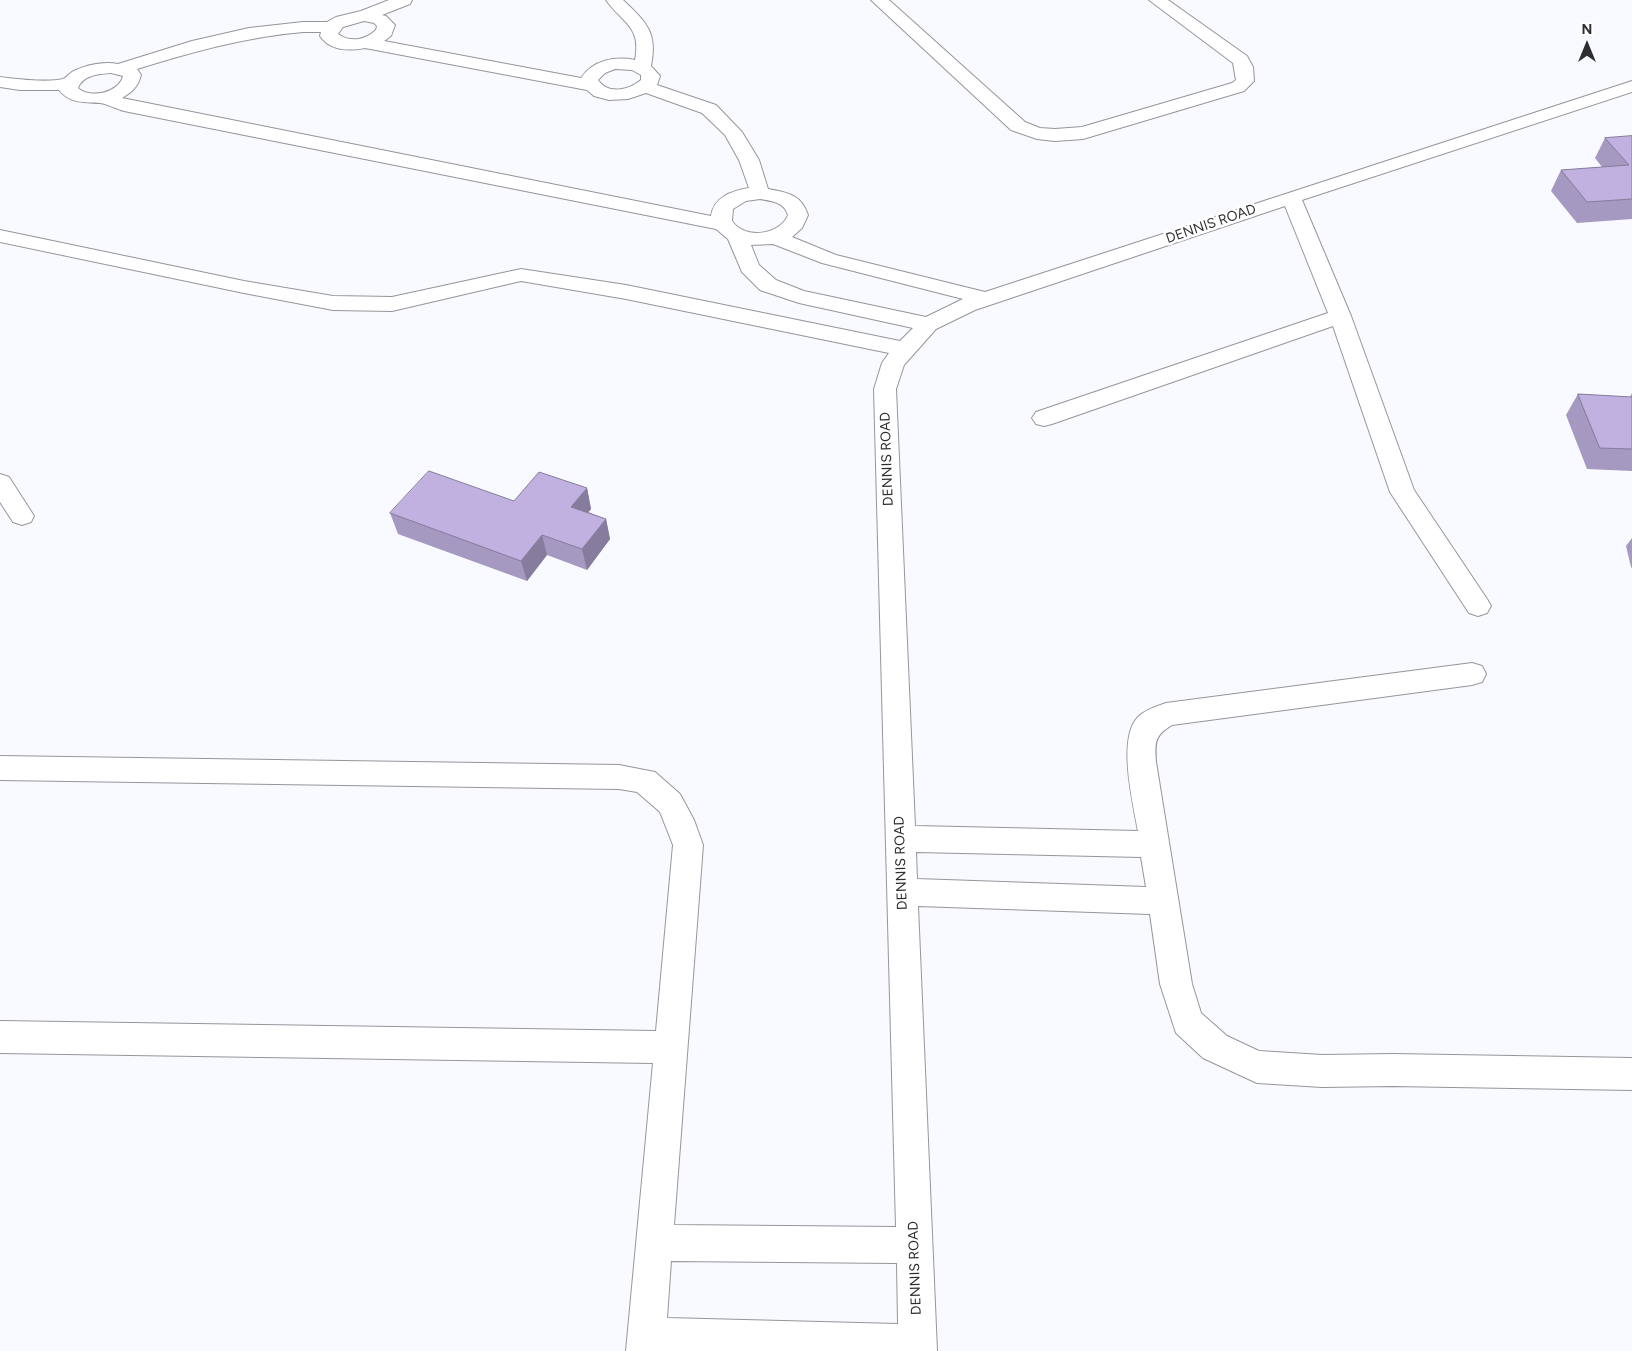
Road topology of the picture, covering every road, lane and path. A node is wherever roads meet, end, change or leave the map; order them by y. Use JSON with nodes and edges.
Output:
{"nodes":[{"id":1,"x":404,"y":0,"type":"edge"},
{"id":2,"x":614,"y":0,"type":"edge"},
{"id":3,"x":879,"y":0,"type":"edge"},
{"id":4,"x":1158,"y":0,"type":"edge"},
{"id":5,"x":364,"y":16,"type":"junction"},
{"id":6,"x":331,"y":27,"type":"junction"},
{"id":7,"x":364,"y":44,"type":"junction"},
{"id":8,"x":642,"y":67,"type":"junction"},
{"id":9,"x":120,"y":69,"type":"junction"},
{"id":10,"x":0,"y":82,"type":"edge"},
{"id":11,"x":69,"y":84,"type":"junction"},
{"id":12,"x":591,"y":85,"type":"junction"},
{"id":13,"x":1632,"y":86,"type":"edge"},
{"id":14,"x":645,"y":87,"type":"junction"},
{"id":15,"x":104,"y":98,"type":"junction"},
{"id":16,"x":760,"y":193,"type":"junction"},
{"id":17,"x":1291,"y":197,"type":"junction"},
{"id":18,"x":729,"y":230,"type":"junction"},
{"id":19,"x":775,"y":237,"type":"junction"},
{"id":20,"x":4,"y":242,"type":"edge"},
{"id":21,"x":842,"y":284,"type":"junction"},
{"id":22,"x":988,"y":298,"type":"junction"},
{"id":23,"x":1340,"y":316,"type":"junction"},
{"id":24,"x":928,"y":324,"type":"junction"},
{"id":25,"x":904,"y":349,"type":"junction"},
{"id":26,"x":1044,"y":418,"type":"dead end"},
{"id":27,"x":0,"y":483,"type":"edge"},
{"id":28,"x":22,"y":516,"type":"dead end"},
{"id":29,"x":1478,"y":606,"type":"dead end"},
{"id":30,"x":1472,"y":674,"type":"dead end"},
{"id":31,"x":0,"y":768,"type":"edge"},
{"id":32,"x":900,"y":840,"type":"junction"},
{"id":33,"x":1155,"y":844,"type":"junction"},
{"id":34,"x":902,"y":892,"type":"junction"},
{"id":35,"x":1164,"y":901,"type":"junction"},
{"id":36,"x":0,"y":1037,"type":"edge"},
{"id":37,"x":670,"y":1047,"type":"junction"},
{"id":38,"x":1632,"y":1074,"type":"edge"},
{"id":39,"x":654,"y":1242,"type":"junction"},
{"id":40,"x":914,"y":1245,"type":"junction"},
{"id":41,"x":646,"y":1344,"type":"edge"},
{"id":42,"x":918,"y":1348,"type":"edge"}],
"edges":[{"from":1,"to":5,"type":"street"},
{"from":2,"to":8,"type":"street"},
{"from":3,"to":4,"type":"street"},
{"from":5,"to":6,"type":"street"},
{"from":5,"to":7,"type":"street"},
{"from":6,"to":7,"type":"street"},
{"from":6,"to":9,"type":"street"},
{"from":7,"to":12,"type":"street"},
{"from":8,"to":12,"type":"street"},
{"from":8,"to":14,"type":"street"},
{"from":9,"to":11,"type":"street"},
{"from":9,"to":15,"type":"street"},
{"from":10,"to":11,"type":"street"},
{"from":11,"to":15,"type":"street"},
{"from":12,"to":14,"type":"street"},
{"from":13,"to":17,"type":"street","name":"DENNIS ROAD"},
{"from":14,"to":16,"type":"street"},
{"from":15,"to":18,"type":"street"},
{"from":16,"to":18,"type":"street"},
{"from":16,"to":19,"type":"street"},
{"from":17,"to":22,"type":"street","name":"DENNIS ROAD"},
{"from":17,"to":23,"type":"street"},
{"from":18,"to":19,"type":"street"},
{"from":18,"to":21,"type":"street"},
{"from":19,"to":21,"type":"street"},
{"from":20,"to":25,"type":"street"},
{"from":21,"to":22,"type":"street"},
{"from":21,"to":24,"type":"street"},
{"from":22,"to":24,"type":"street","name":"DENNIS ROAD"},
{"from":23,"to":26,"type":"street"},
{"from":23,"to":29,"type":"street"},
{"from":24,"to":25,"type":"street","name":"DENNIS ROAD"},
{"from":25,"to":32,"type":"street","name":"DENNIS ROAD"},
{"from":27,"to":28,"type":"street"},
{"from":30,"to":33,"type":"street"},
{"from":31,"to":37,"type":"street"},
{"from":32,"to":33,"type":"street"},
{"from":32,"to":34,"type":"street","name":"DENNIS ROAD"},
{"from":33,"to":35,"type":"street"},
{"from":34,"to":35,"type":"street"},
{"from":34,"to":40,"type":"street","name":"DENNIS ROAD"},
{"from":35,"to":38,"type":"street"},
{"from":36,"to":37,"type":"street"},
{"from":37,"to":39,"type":"street"},
{"from":39,"to":40,"type":"street"},
{"from":39,"to":41,"type":"street"},
{"from":40,"to":42,"type":"street","name":"DENNIS ROAD"},
{"from":41,"to":42,"type":"street"}]}
